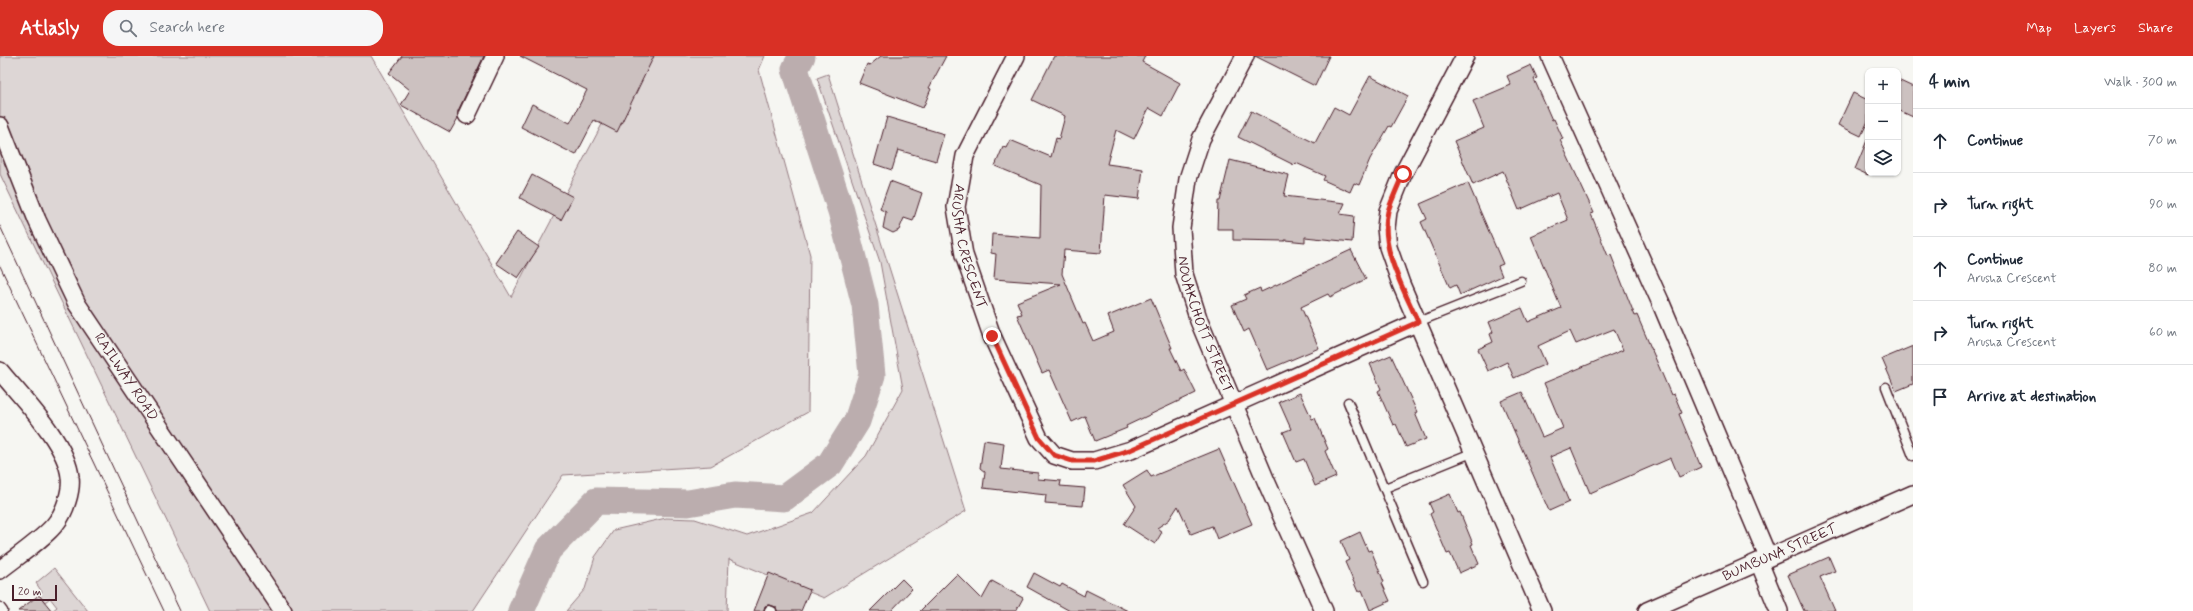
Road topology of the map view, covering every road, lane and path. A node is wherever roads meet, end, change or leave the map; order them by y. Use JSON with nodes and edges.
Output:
{"nodes":[{"id":1,"x":495,"y":56,"type":"edge"},
{"id":2,"x":1016,"y":56,"type":"edge"},
{"id":3,"x":1245,"y":56,"type":"edge"},
{"id":4,"x":1465,"y":56,"type":"edge"},
{"id":5,"x":1550,"y":56,"type":"edge"},
{"id":6,"x":467,"y":115,"type":"dead end"},
{"id":7,"x":0,"y":126,"type":"edge"},
{"id":8,"x":1521,"y":281,"type":"dead end"},
{"id":9,"x":1418,"y":322,"type":"junction"},
{"id":10,"x":0,"y":371,"type":"edge"},
{"id":11,"x":1886,"y":387,"type":"dead end"},
{"id":12,"x":1348,"y":402,"type":"dead end"},
{"id":13,"x":1234,"y":404,"type":"junction"},
{"id":14,"x":1474,"y":452,"type":"junction"},
{"id":15,"x":1913,"y":456,"type":"edge"},
{"id":16,"x":1385,"y":488,"type":"junction"},
{"id":17,"x":1913,"y":494,"type":"edge"},
{"id":18,"x":1763,"y":560,"type":"junction"},
{"id":19,"x":0,"y":570,"type":"edge"},
{"id":20,"x":1423,"y":581,"type":"dead end"},
{"id":21,"x":0,"y":607,"type":"edge"},
{"id":22,"x":3,"y":611,"type":"edge"},
{"id":23,"x":283,"y":611,"type":"edge"},
{"id":24,"x":1324,"y":611,"type":"edge"},
{"id":25,"x":1542,"y":611,"type":"edge"},
{"id":26,"x":1647,"y":611,"type":"edge"},
{"id":27,"x":1779,"y":611,"type":"edge"}],
"edges":[{"from":1,"to":6,"type":"street"},
{"from":2,"to":13,"type":"street","name":"ARUSHA CRESCENT"},
{"from":3,"to":13,"type":"street","name":"NOUAKCHOTT STREET"},
{"from":4,"to":9,"type":"street"},
{"from":5,"to":18,"type":"street"},
{"from":7,"to":23,"type":"street","name":"RAILWAY ROAD"},
{"from":8,"to":9,"type":"lane"},
{"from":9,"to":13,"type":"street","name":"ARUSHA CRESCENT"},
{"from":9,"to":14,"type":"street"},
{"from":10,"to":19,"type":"street"},
{"from":11,"to":15,"type":"lane"},
{"from":12,"to":16,"type":"lane"},
{"from":13,"to":24,"type":"street","name":"NOUAKCHOTT STREET"},
{"from":14,"to":16,"type":"lane"},
{"from":14,"to":25,"type":"street"},
{"from":16,"to":20,"type":"lane"},
{"from":17,"to":18,"type":"street","name":"BUMBUNA STREET"},
{"from":18,"to":26,"type":"street","name":"BUMBUNA STREET"},
{"from":18,"to":27,"type":"street"},
{"from":21,"to":22,"type":"lane"}]}
